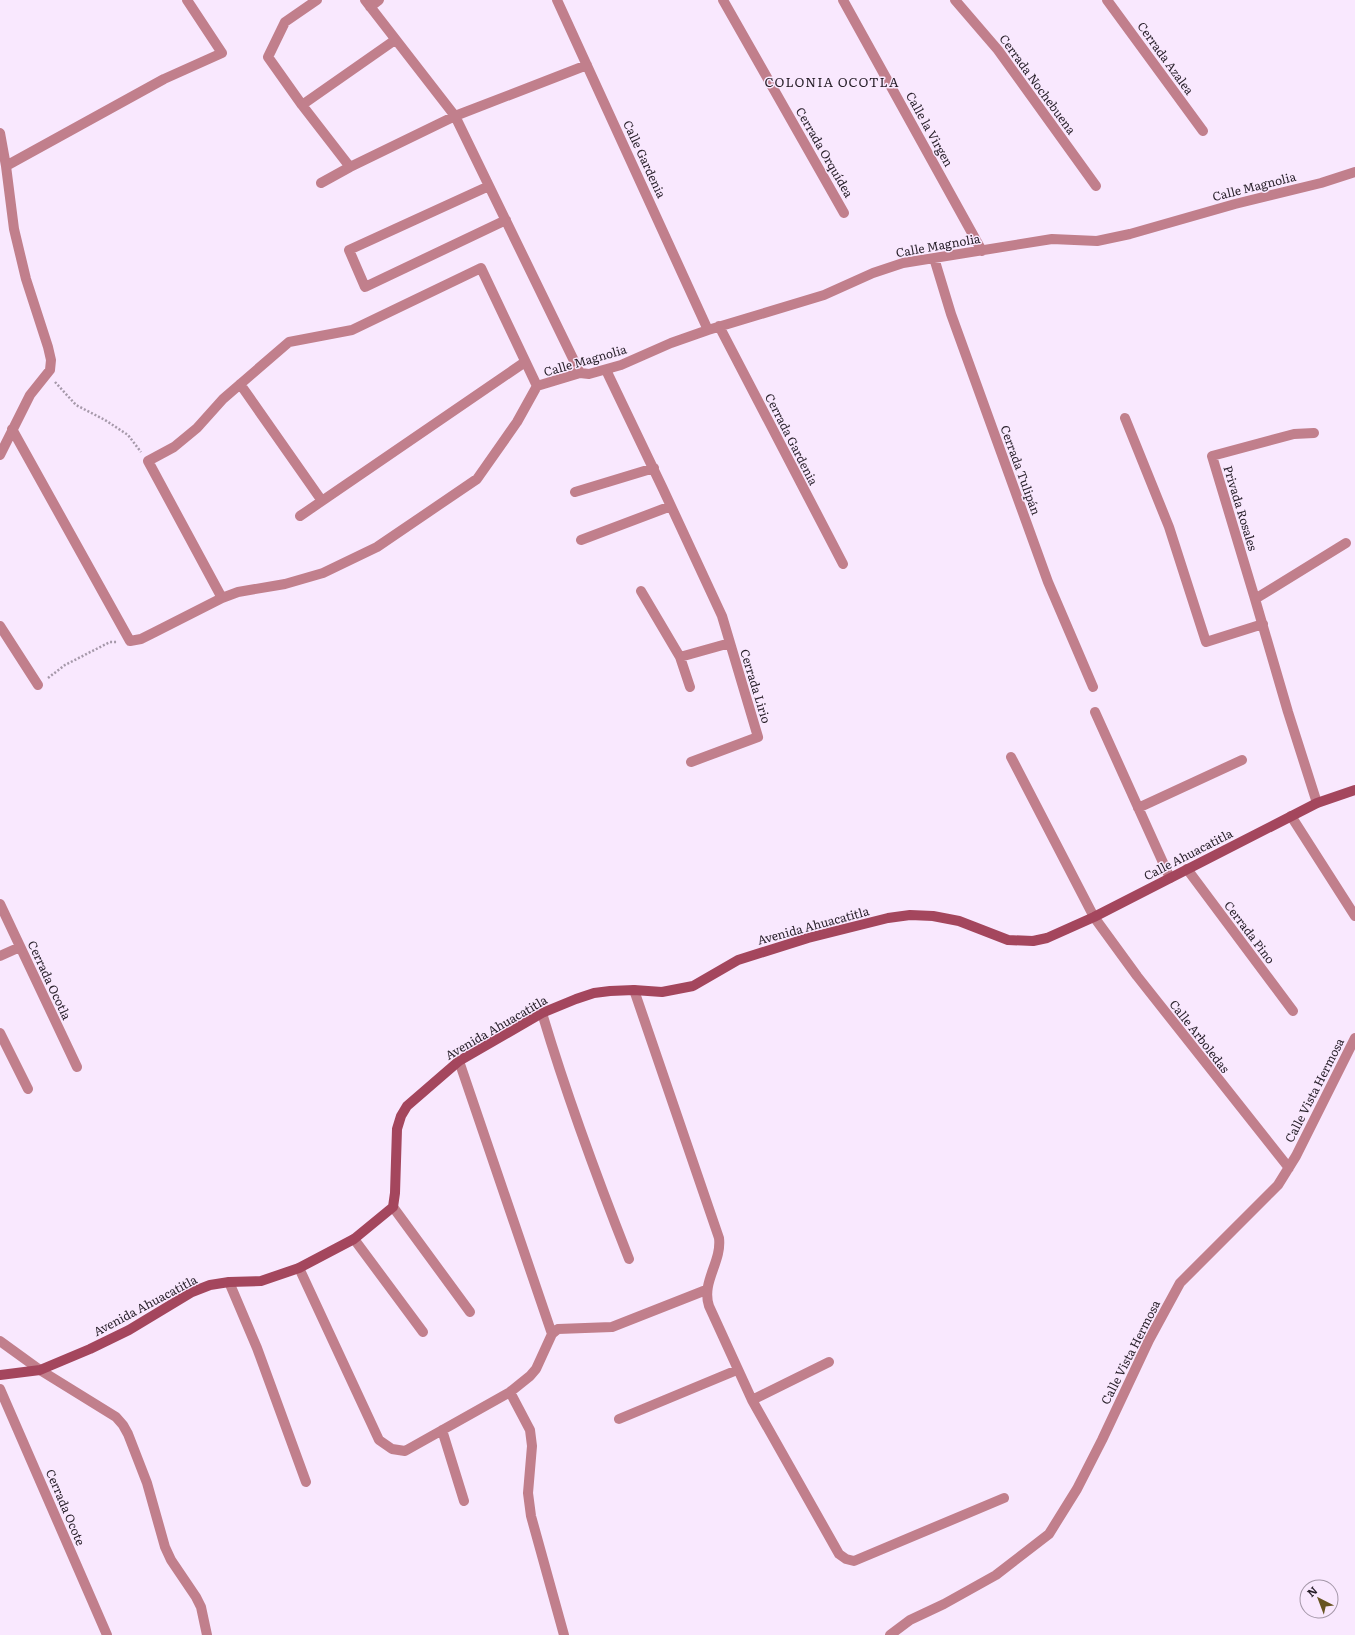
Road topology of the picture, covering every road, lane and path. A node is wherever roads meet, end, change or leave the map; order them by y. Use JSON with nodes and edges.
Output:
{"nodes":[{"id":1,"x":186,"y":0,"type":"edge"},
{"id":2,"x":317,"y":0,"type":"edge"},
{"id":3,"x":380,"y":0,"type":"edge"},
{"id":4,"x":557,"y":0,"type":"edge"},
{"id":5,"x":723,"y":0,"type":"edge"},
{"id":6,"x":843,"y":0,"type":"edge"},
{"id":7,"x":955,"y":0,"type":"edge"},
{"id":8,"x":1107,"y":0,"type":"edge"},
{"id":9,"x":367,"y":4,"type":"edge"},
{"id":10,"x":395,"y":40,"type":"junction"},
{"id":11,"x":587,"y":65,"type":"junction"},
{"id":12,"x":302,"y":105,"type":"junction"},
{"id":13,"x":455,"y":116,"type":"junction"},
{"id":14,"x":1202,"y":132,"type":"dead end"},
{"id":15,"x":0,"y":133,"type":"edge"},
{"id":16,"x":6,"y":166,"type":"junction"},
{"id":17,"x":350,"y":167,"type":"junction"},
{"id":18,"x":1355,"y":172,"type":"edge"},
{"id":19,"x":321,"y":183,"type":"dead end"},
{"id":20,"x":489,"y":186,"type":"junction"},
{"id":21,"x":1096,"y":186,"type":"dead end"},
{"id":22,"x":844,"y":213,"type":"dead end"},
{"id":23,"x":506,"y":220,"type":"junction"},
{"id":24,"x":982,"y":250,"type":"junction"},
{"id":25,"x":934,"y":258,"type":"junction"},
{"id":26,"x":719,"y":326,"type":"junction"},
{"id":27,"x":708,"y":330,"type":"junction"},
{"id":28,"x":525,"y":362,"type":"junction"},
{"id":29,"x":50,"y":370,"type":"junction"},
{"id":30,"x":606,"y":370,"type":"junction"},
{"id":31,"x":580,"y":373,"type":"junction"},
{"id":32,"x":240,"y":384,"type":"junction"},
{"id":33,"x":537,"y":386,"type":"junction"},
{"id":34,"x":1125,"y":418,"type":"dead end"},
{"id":35,"x":12,"y":429,"type":"junction"},
{"id":36,"x":1314,"y":432,"type":"dead end"},
{"id":37,"x":0,"y":455,"type":"edge"},
{"id":38,"x":148,"y":461,"type":"junction"},
{"id":39,"x":654,"y":468,"type":"junction"},
{"id":40,"x":575,"y":492,"type":"dead end"},
{"id":41,"x":322,"y":500,"type":"junction"},
{"id":42,"x":671,"y":506,"type":"junction"},
{"id":43,"x":300,"y":516,"type":"dead end"},
{"id":44,"x":581,"y":540,"type":"dead end"},
{"id":45,"x":1346,"y":543,"type":"dead end"},
{"id":46,"x":843,"y":564,"type":"dead end"},
{"id":47,"x":641,"y":591,"type":"dead end"},
{"id":48,"x":222,"y":598,"type":"junction"},
{"id":49,"x":1255,"y":599,"type":"junction"},
{"id":50,"x":1263,"y":624,"type":"junction"},
{"id":51,"x":0,"y":626,"type":"edge"},
{"id":52,"x":130,"y":641,"type":"junction"},
{"id":53,"x":730,"y":642,"type":"junction"},
{"id":54,"x":680,"y":657,"type":"junction"},
{"id":55,"x":38,"y":685,"type":"joint"},
{"id":56,"x":690,"y":687,"type":"dead end"},
{"id":57,"x":1093,"y":687,"type":"dead end"},
{"id":58,"x":1096,"y":712,"type":"dead end"},
{"id":59,"x":1011,"y":757,"type":"dead end"},
{"id":60,"x":1242,"y":760,"type":"dead end"},
{"id":61,"x":691,"y":762,"type":"dead end"},
{"id":62,"x":1355,"y":790,"type":"edge"},
{"id":63,"x":1317,"y":803,"type":"junction"},
{"id":64,"x":1138,"y":808,"type":"junction"},
{"id":65,"x":1291,"y":816,"type":"junction"},
{"id":66,"x":1188,"y":869,"type":"junction"},
{"id":67,"x":1170,"y":878,"type":"junction"},
{"id":68,"x":0,"y":904,"type":"edge"},
{"id":69,"x":1355,"y":916,"type":"edge"},
{"id":70,"x":1094,"y":918,"type":"junction"},
{"id":71,"x":1034,"y":941,"type":"joint"},
{"id":72,"x":20,"y":947,"type":"junction"},
{"id":73,"x":0,"y":956,"type":"edge"},
{"id":74,"x":634,"y":990,"type":"junction"},
{"id":75,"x":1293,"y":1011,"type":"dead end"},
{"id":76,"x":542,"y":1013,"type":"junction"},
{"id":77,"x":0,"y":1033,"type":"edge"},
{"id":78,"x":1355,"y":1038,"type":"edge"},
{"id":79,"x":459,"y":1061,"type":"junction"},
{"id":80,"x":77,"y":1067,"type":"dead end"},
{"id":81,"x":28,"y":1089,"type":"dead end"},
{"id":82,"x":1289,"y":1168,"type":"junction"},
{"id":83,"x":393,"y":1207,"type":"junction"},
{"id":84,"x":354,"y":1239,"type":"junction"},
{"id":85,"x":629,"y":1259,"type":"dead end"},
{"id":86,"x":299,"y":1268,"type":"junction"},
{"id":87,"x":229,"y":1282,"type":"junction"},
{"id":88,"x":706,"y":1290,"type":"junction"},
{"id":89,"x":470,"y":1312,"type":"dead end"},
{"id":90,"x":423,"y":1332,"type":"dead end"},
{"id":91,"x":552,"y":1334,"type":"junction"},
{"id":92,"x":0,"y":1342,"type":"edge"},
{"id":93,"x":829,"y":1362,"type":"dead end"},
{"id":94,"x":40,"y":1370,"type":"junction"},
{"id":95,"x":737,"y":1370,"type":"junction"},
{"id":96,"x":0,"y":1375,"type":"edge"},
{"id":97,"x":0,"y":1390,"type":"edge"},
{"id":98,"x":510,"y":1392,"type":"junction"},
{"id":99,"x":752,"y":1400,"type":"junction"},
{"id":100,"x":619,"y":1419,"type":"dead end"},
{"id":101,"x":442,"y":1430,"type":"junction"},
{"id":102,"x":306,"y":1482,"type":"dead end"},
{"id":103,"x":1004,"y":1498,"type":"dead end"},
{"id":104,"x":464,"y":1502,"type":"dead end"},
{"id":105,"x":107,"y":1635,"type":"edge"},
{"id":106,"x":207,"y":1635,"type":"edge"},
{"id":107,"x":564,"y":1635,"type":"edge"},
{"id":108,"x":890,"y":1635,"type":"edge"}],
"edges":[{"from":1,"to":16,"type":"street"},
{"from":2,"to":12,"type":"street"},
{"from":3,"to":9,"type":"street"},
{"from":4,"to":11,"type":"street","name":"Calle Gardenia"},
{"from":5,"to":22,"type":"street","name":"Cerrada Orquídea"},
{"from":6,"to":24,"type":"street","name":"Calle la Virgen"},
{"from":7,"to":21,"type":"street","name":"Cerrada Nochebuena"},
{"from":8,"to":14,"type":"street","name":"Cerrada Azalea"},
{"from":9,"to":10,"type":"street"},
{"from":10,"to":12,"type":"street"},
{"from":10,"to":13,"type":"street"},
{"from":11,"to":13,"type":"street"},
{"from":11,"to":27,"type":"street","name":"Calle Gardenia"},
{"from":12,"to":17,"type":"street"},
{"from":13,"to":17,"type":"street"},
{"from":13,"to":20,"type":"street"},
{"from":15,"to":16,"type":"street"},
{"from":16,"to":29,"type":"street"},
{"from":17,"to":19,"type":"street"},
{"from":18,"to":24,"type":"street","name":"Calle Magnolia"},
{"from":20,"to":23,"type":"street"},
{"from":20,"to":23,"type":"street"},
{"from":23,"to":31,"type":"street"},
{"from":24,"to":25,"type":"street","name":"Calle Magnolia"},
{"from":25,"to":26,"type":"street","name":"Calle Magnolia"},
{"from":25,"to":57,"type":"street","name":"Cerrada Tulipán"},
{"from":26,"to":27,"type":"street","name":"Calle Magnolia"},
{"from":26,"to":46,"type":"street","name":"Cerrada Gardenia"},
{"from":27,"to":30,"type":"street","name":"Calle Magnolia"},
{"from":28,"to":32,"type":"street"},
{"from":28,"to":33,"type":"street"},
{"from":28,"to":41,"type":"street"},
{"from":29,"to":35,"type":"street"},
{"from":29,"to":38,"type":"path"},
{"from":30,"to":31,"type":"street","name":"Calle Magnolia"},
{"from":30,"to":39,"type":"street","name":"Cerrada Lirio"},
{"from":31,"to":33,"type":"street","name":"Calle Magnolia"},
{"from":32,"to":38,"type":"street"},
{"from":32,"to":41,"type":"street"},
{"from":33,"to":48,"type":"street"},
{"from":34,"to":50,"type":"street"},
{"from":35,"to":37,"type":"street"},
{"from":35,"to":52,"type":"street"},
{"from":36,"to":49,"type":"street","name":"Privada Rosales"},
{"from":38,"to":48,"type":"street"},
{"from":39,"to":40,"type":"street"},
{"from":39,"to":42,"type":"street","name":"Cerrada Lirio"},
{"from":41,"to":43,"type":"street"},
{"from":42,"to":44,"type":"street"},
{"from":42,"to":53,"type":"street","name":"Cerrada Lirio"},
{"from":45,"to":49,"type":"street"},
{"from":47,"to":54,"type":"street"},
{"from":48,"to":52,"type":"street"},
{"from":49,"to":50,"type":"street","name":"Privada Rosales"},
{"from":50,"to":63,"type":"street","name":"Privada Rosales"},
{"from":51,"to":55,"type":"street"},
{"from":52,"to":55,"type":"path"},
{"from":53,"to":54,"type":"street","name":"Cerrada Lirio"},
{"from":53,"to":61,"type":"street","name":"Cerrada Lirio"},
{"from":54,"to":56,"type":"street"},
{"from":58,"to":64,"type":"street"},
{"from":59,"to":70,"type":"street","name":"Calle Arboledas"},
{"from":60,"to":64,"type":"street"},
{"from":62,"to":63,"type":"street","name":"Calle Ahuacatitla"},
{"from":63,"to":65,"type":"street","name":"Calle Ahuacatitla"},
{"from":64,"to":67,"type":"street"},
{"from":65,"to":66,"type":"street","name":"Calle Ahuacatitla"},
{"from":65,"to":69,"type":"street"},
{"from":66,"to":67,"type":"street","name":"Calle Ahuacatitla"},
{"from":66,"to":75,"type":"street","name":"Cerrada Pino"},
{"from":67,"to":70,"type":"street","name":"Calle Ahuacatitla"},
{"from":68,"to":72,"type":"street","name":"Cerrada Ocotla"},
{"from":70,"to":71,"type":"street","name":"Calle Ahuacatitla"},
{"from":70,"to":82,"type":"street","name":"Calle Arboledas"},
{"from":71,"to":74,"type":"street","name":"Avenida Ahuacatitla"},
{"from":72,"to":73,"type":"street"},
{"from":72,"to":80,"type":"street","name":"Cerrada Ocotla"},
{"from":74,"to":76,"type":"street","name":"Avenida Ahuacatitla"},
{"from":74,"to":88,"type":"street"},
{"from":76,"to":79,"type":"street","name":"Avenida Ahuacatitla"},
{"from":76,"to":85,"type":"street"},
{"from":77,"to":81,"type":"street"},
{"from":78,"to":82,"type":"street","name":"Calle Vista Hermosa"},
{"from":79,"to":83,"type":"street","name":"Avenida Ahuacatitla"},
{"from":79,"to":91,"type":"street"},
{"from":82,"to":108,"type":"street","name":"Calle Vista Hermosa"},
{"from":83,"to":84,"type":"street","name":"Avenida Ahuacatitla"},
{"from":83,"to":89,"type":"street"},
{"from":84,"to":86,"type":"street","name":"Avenida Ahuacatitla"},
{"from":84,"to":90,"type":"street"},
{"from":86,"to":87,"type":"street","name":"Avenida Ahuacatitla"},
{"from":86,"to":101,"type":"street"},
{"from":87,"to":94,"type":"street","name":"Avenida Ahuacatitla"},
{"from":87,"to":102,"type":"street"},
{"from":88,"to":91,"type":"street"},
{"from":88,"to":95,"type":"street"},
{"from":91,"to":98,"type":"street"},
{"from":92,"to":94,"type":"street"},
{"from":93,"to":99,"type":"street"},
{"from":94,"to":96,"type":"street","name":"Avenida Ahuacatitla"},
{"from":94,"to":106,"type":"street"},
{"from":95,"to":99,"type":"street"},
{"from":95,"to":100,"type":"street"},
{"from":97,"to":105,"type":"street","name":"Cerrada Ocote"},
{"from":98,"to":101,"type":"street"},
{"from":98,"to":107,"type":"street"},
{"from":99,"to":103,"type":"street"},
{"from":101,"to":104,"type":"street"}]}
